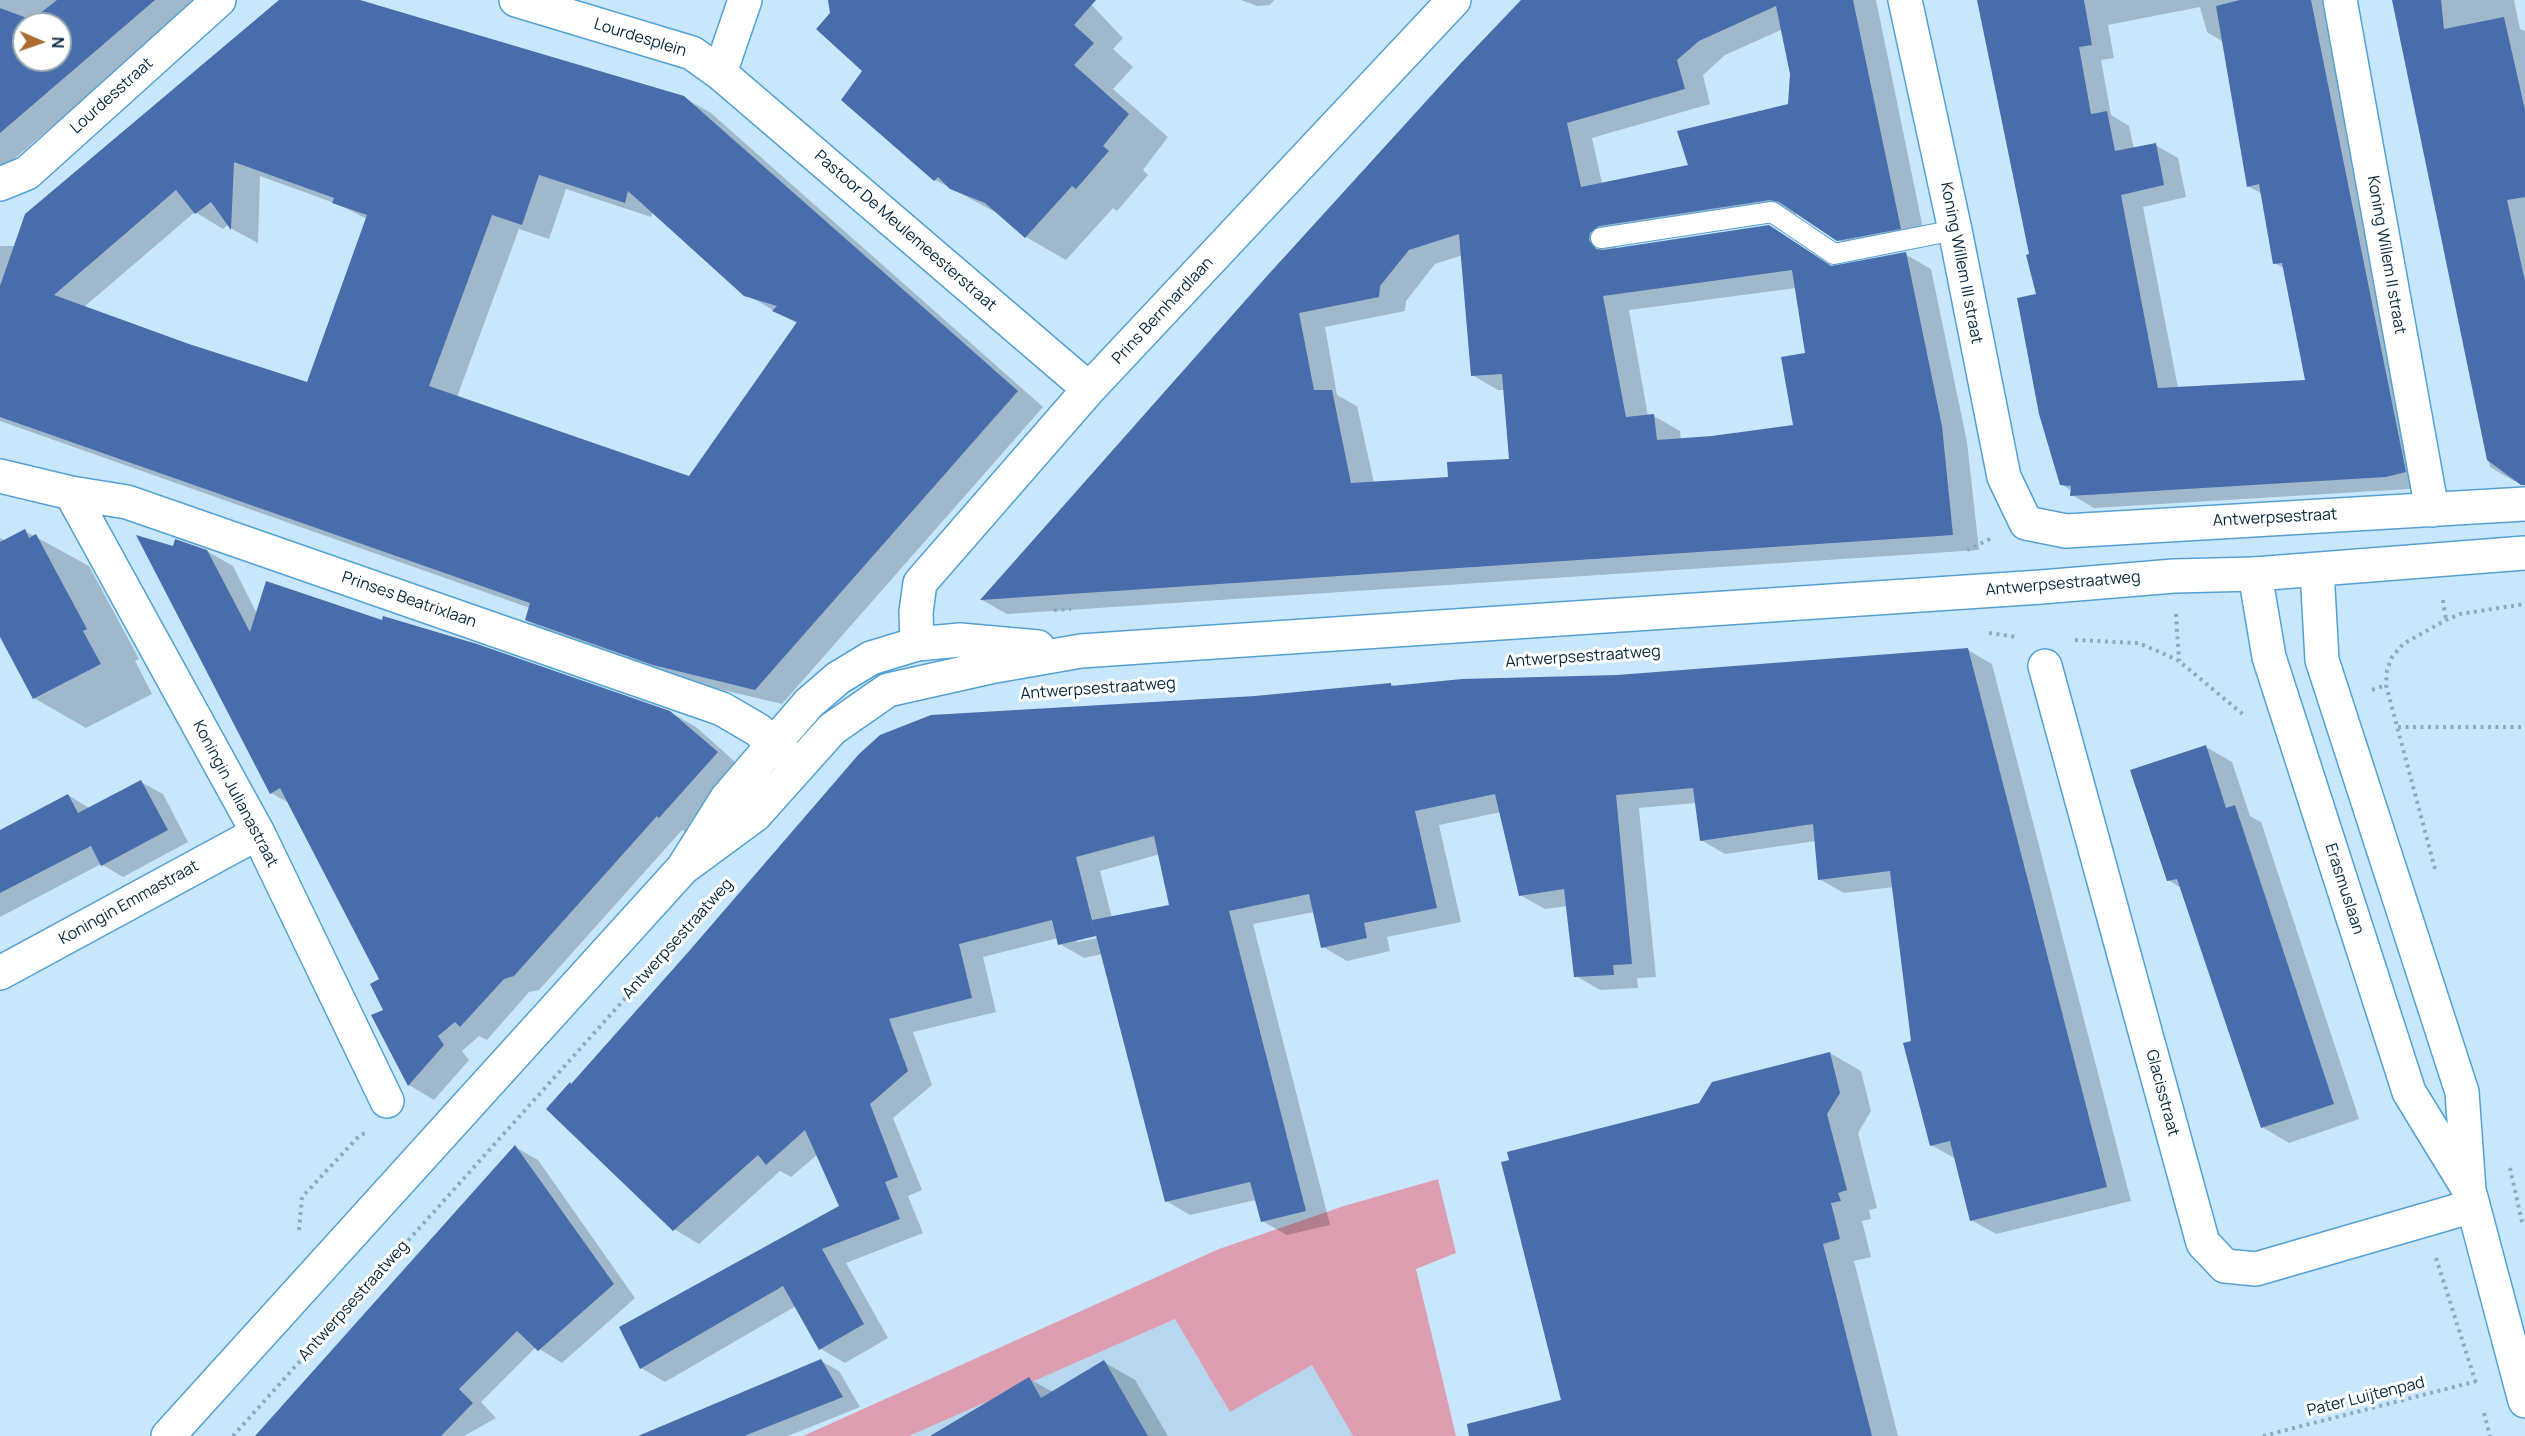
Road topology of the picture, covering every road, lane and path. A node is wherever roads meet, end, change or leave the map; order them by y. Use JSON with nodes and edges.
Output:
{"nodes":[{"id":1,"x":219,"y":0,"type":"edge"},
{"id":2,"x":516,"y":0,"type":"edge"},
{"id":3,"x":746,"y":0,"type":"edge"},
{"id":4,"x":1454,"y":0,"type":"edge"},
{"id":5,"x":1905,"y":0,"type":"edge"},
{"id":6,"x":2340,"y":0,"type":"edge"},
{"id":7,"x":720,"y":73,"type":"junction"},
{"id":8,"x":0,"y":184,"type":"edge"},
{"id":9,"x":1955,"y":230,"type":"junction"},
{"id":10,"x":1601,"y":238,"type":"dead end"},
{"id":11,"x":1089,"y":389,"type":"junction"},
{"id":12,"x":0,"y":476,"type":"edge"},
{"id":13,"x":71,"y":493,"type":"junction"},
{"id":14,"x":2525,"y":504,"type":"edge"},
{"id":15,"x":2432,"y":510,"type":"junction"},
{"id":16,"x":2026,"y":523,"type":"joint"},
{"id":17,"x":2525,"y":553,"type":"edge"},
{"id":18,"x":2317,"y":570,"type":"junction"},
{"id":19,"x":2255,"y":574,"type":"junction"},
{"id":20,"x":2525,"y":604,"type":"edge"},
{"id":21,"x":1986,"y":632,"type":"dead end"},
{"id":22,"x":2020,"y":637,"type":"dead end"},
{"id":23,"x":2065,"y":640,"type":"dead end"},
{"id":24,"x":917,"y":644,"type":"junction"},
{"id":25,"x":1081,"y":651,"type":"junction"},
{"id":26,"x":2044,"y":666,"type":"dead end"},
{"id":27,"x":2386,"y":685,"type":"dead end"},
{"id":28,"x":2248,"y":719,"type":"dead end"},
{"id":29,"x":2398,"y":727,"type":"dead end"},
{"id":30,"x":2525,"y":727,"type":"edge"},
{"id":31,"x":773,"y":744,"type":"junction"},
{"id":32,"x":799,"y":767,"type":"junction"},
{"id":33,"x":258,"y":833,"type":"junction"},
{"id":34,"x":683,"y":868,"type":"junction"},
{"id":35,"x":719,"y":893,"type":"dead end"},
{"id":36,"x":0,"y":973,"type":"edge"},
{"id":37,"x":387,"y":1101,"type":"dead end"},
{"id":38,"x":2471,"y":1198,"type":"junction"},
{"id":39,"x":2475,"y":1382,"type":"dead end"},
{"id":40,"x":2525,"y":1401,"type":"edge"},
{"id":41,"x":168,"y":1436,"type":"edge"},
{"id":42,"x":233,"y":1436,"type":"edge"},
{"id":43,"x":2263,"y":1436,"type":"edge"}],
"edges":[{"from":1,"to":8,"type":"street","name":"Lourdesstraat"},
{"from":2,"to":7,"type":"street","name":"Lourdesplein"},
{"from":3,"to":7,"type":"street"},
{"from":4,"to":11,"type":"street","name":"Prins Bernhardlaan"},
{"from":5,"to":9,"type":"street","name":"Koning Willem III straat"},
{"from":6,"to":15,"type":"street","name":"Koning Willem II straat"},
{"from":7,"to":11,"type":"street","name":"Pastoor De Meulemeesterstraat"},
{"from":9,"to":10,"type":"lane"},
{"from":9,"to":16,"type":"street","name":"Koning Willem III straat"},
{"from":11,"to":24,"type":"street","name":"Prins Bernhardlaan"},
{"from":12,"to":13,"type":"street","name":"Prinses Beatrixlaan"},
{"from":13,"to":31,"type":"street","name":"Prinses Beatrixlaan"},
{"from":13,"to":33,"type":"street","name":"Koningin Julianastraat"},
{"from":14,"to":15,"type":"street","name":"Antwerpsestraat"},
{"from":15,"to":16,"type":"street","name":"Antwerpsestraat"},
{"from":17,"to":18,"type":"street"},
{"from":18,"to":19,"type":"street"},
{"from":18,"to":38,"type":"street","name":"Erasmuslaan"},
{"from":19,"to":25,"type":"street","name":"Antwerpsestraatweg"},
{"from":19,"to":38,"type":"street","name":"Erasmuslaan"},
{"from":20,"to":27,"type":"path"},
{"from":21,"to":22,"type":"path"},
{"from":23,"to":28,"type":"path"},
{"from":24,"to":25,"type":"street","name":"Antwerpsestraatweg"},
{"from":24,"to":31,"type":"street","name":"Antwerpsestraatweg"},
{"from":25,"to":32,"type":"street","name":"Antwerpsestraatweg"},
{"from":26,"to":38,"type":"street","name":"Glacisstraat"},
{"from":29,"to":30,"type":"path"},
{"from":31,"to":32,"type":"street","name":"Prinses Beatrixlaan"},
{"from":31,"to":34,"type":"street","name":"Antwerpsestraatweg"},
{"from":32,"to":34,"type":"street","name":"Antwerpsestraatweg"},
{"from":33,"to":36,"type":"street","name":"Koningin Emmastraat"},
{"from":33,"to":37,"type":"street","name":"Koningin Julianastraat"},
{"from":34,"to":41,"type":"street","name":"Antwerpsestraatweg"},
{"from":35,"to":42,"type":"path","name":"Antwerpsestraatweg"},
{"from":38,"to":40,"type":"street","name":"Erasmuslaan"},
{"from":39,"to":43,"type":"path","name":"Pater Luijtenpad"}]}
